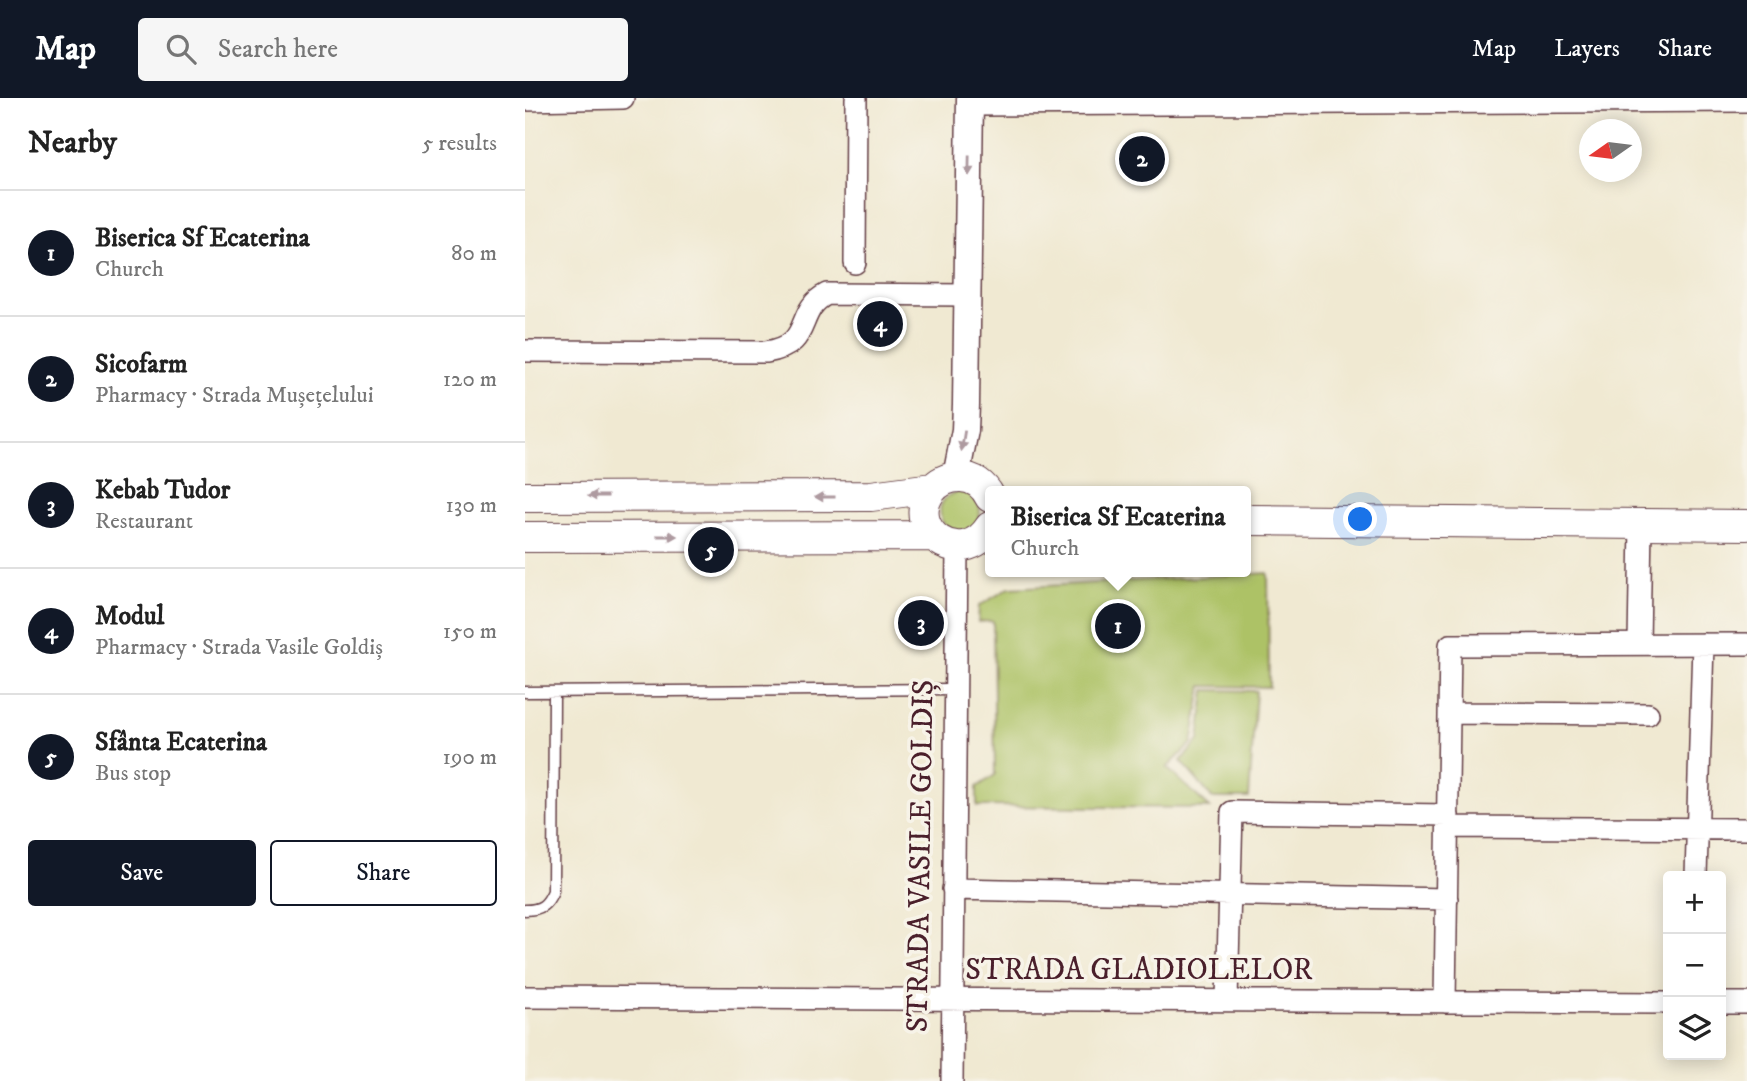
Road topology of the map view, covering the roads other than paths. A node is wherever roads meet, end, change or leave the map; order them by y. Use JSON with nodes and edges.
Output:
{"nodes":[{"id":1,"x":622,"y":98,"type":"edge"},
{"id":2,"x":856,"y":98,"type":"edge"},
{"id":3,"x":525,"y":100,"type":"edge"},
{"id":4,"x":1747,"y":101,"type":"edge"},
{"id":5,"x":970,"y":102,"type":"edge"},
{"id":6,"x":855,"y":263,"type":"dead end"},
{"id":7,"x":967,"y":295,"type":"junction"},
{"id":8,"x":525,"y":351,"type":"edge"},
{"id":9,"x":944,"y":482,"type":"junction"},
{"id":10,"x":985,"y":490,"type":"edge"},
{"id":11,"x":525,"y":497,"type":"edge"},
{"id":12,"x":1251,"y":520,"type":"edge"},
{"id":13,"x":1641,"y":524,"type":"junction"},
{"id":14,"x":1747,"y":525,"type":"edge"},
{"id":15,"x":985,"y":535,"type":"edge"},
{"id":16,"x":525,"y":537,"type":"edge"},
{"id":17,"x":945,"y":541,"type":"junction"},
{"id":18,"x":1639,"y":644,"type":"junction"},
{"id":19,"x":1703,"y":644,"type":"junction"},
{"id":20,"x":1747,"y":644,"type":"edge"},
{"id":21,"x":955,"y":689,"type":"junction"},
{"id":22,"x":525,"y":692,"type":"edge"},
{"id":23,"x":554,"y":692,"type":"junction"},
{"id":24,"x":1450,"y":713,"type":"junction"},
{"id":25,"x":1648,"y":714,"type":"dead end"},
{"id":26,"x":1449,"y":821,"type":"junction"},
{"id":27,"x":1697,"y":829,"type":"junction"},
{"id":28,"x":1747,"y":829,"type":"edge"},
{"id":29,"x":1696,"y":871,"type":"edge"},
{"id":30,"x":953,"y":889,"type":"junction"},
{"id":31,"x":1229,"y":894,"type":"junction"},
{"id":32,"x":1447,"y":899,"type":"junction"},
{"id":33,"x":525,"y":910,"type":"edge"},
{"id":34,"x":525,"y":997,"type":"edge"},
{"id":35,"x":953,"y":999,"type":"junction"},
{"id":36,"x":1227,"y":1000,"type":"junction"},
{"id":37,"x":1445,"y":1002,"type":"junction"},
{"id":38,"x":1663,"y":1003,"type":"edge"},
{"id":39,"x":1726,"y":1003,"type":"edge"},
{"id":40,"x":1747,"y":1003,"type":"edge"},
{"id":41,"x":952,"y":1081,"type":"edge"}],
"edges":[{"from":1,"to":3,"type":"street"},
{"from":2,"to":6,"type":"street"},
{"from":4,"to":5,"type":"street"},
{"from":5,"to":7,"type":"street","one_way":true},
{"from":7,"to":8,"type":"street"},
{"from":7,"to":9,"type":"street","one_way":true},
{"from":9,"to":10,"type":"main road"},
{"from":9,"to":11,"type":"main road","one_way":true},
{"from":9,"to":17,"type":"main road"},
{"from":12,"to":13,"type":"main road"},
{"from":13,"to":14,"type":"main road"},
{"from":13,"to":18,"type":"street"},
{"from":15,"to":17,"type":"main road"},
{"from":16,"to":17,"type":"main road","one_way":true},
{"from":17,"to":21,"type":"street","name":"STRADA VASILE GOLDIȘ"},
{"from":18,"to":19,"type":"street"},
{"from":18,"to":24,"type":"street"},
{"from":19,"to":20,"type":"street"},
{"from":19,"to":27,"type":"street"},
{"from":21,"to":23,"type":"lane"},
{"from":21,"to":30,"type":"street","name":"STRADA VASILE GOLDIȘ"},
{"from":22,"to":23,"type":"lane"},
{"from":23,"to":33,"type":"lane"},
{"from":24,"to":25,"type":"street"},
{"from":24,"to":26,"type":"street"},
{"from":26,"to":27,"type":"street"},
{"from":26,"to":31,"type":"street"},
{"from":26,"to":32,"type":"street"},
{"from":27,"to":28,"type":"street"},
{"from":27,"to":29,"type":"street"},
{"from":30,"to":31,"type":"street"},
{"from":30,"to":35,"type":"street","name":"STRADA VASILE GOLDIȘ"},
{"from":31,"to":32,"type":"street"},
{"from":31,"to":36,"type":"street"},
{"from":32,"to":37,"type":"street"},
{"from":34,"to":35,"type":"street","name":"STRADA GLADIOLELOR"},
{"from":35,"to":36,"type":"street","name":"STRADA GLADIOLELOR"},
{"from":35,"to":41,"type":"street","name":"STRADA VASILE GOLDIȘ"},
{"from":36,"to":37,"type":"street","name":"STRADA GLADIOLELOR"},
{"from":37,"to":38,"type":"street","name":"STRADA GLADIOLELOR"},
{"from":39,"to":40,"type":"street"}]}
